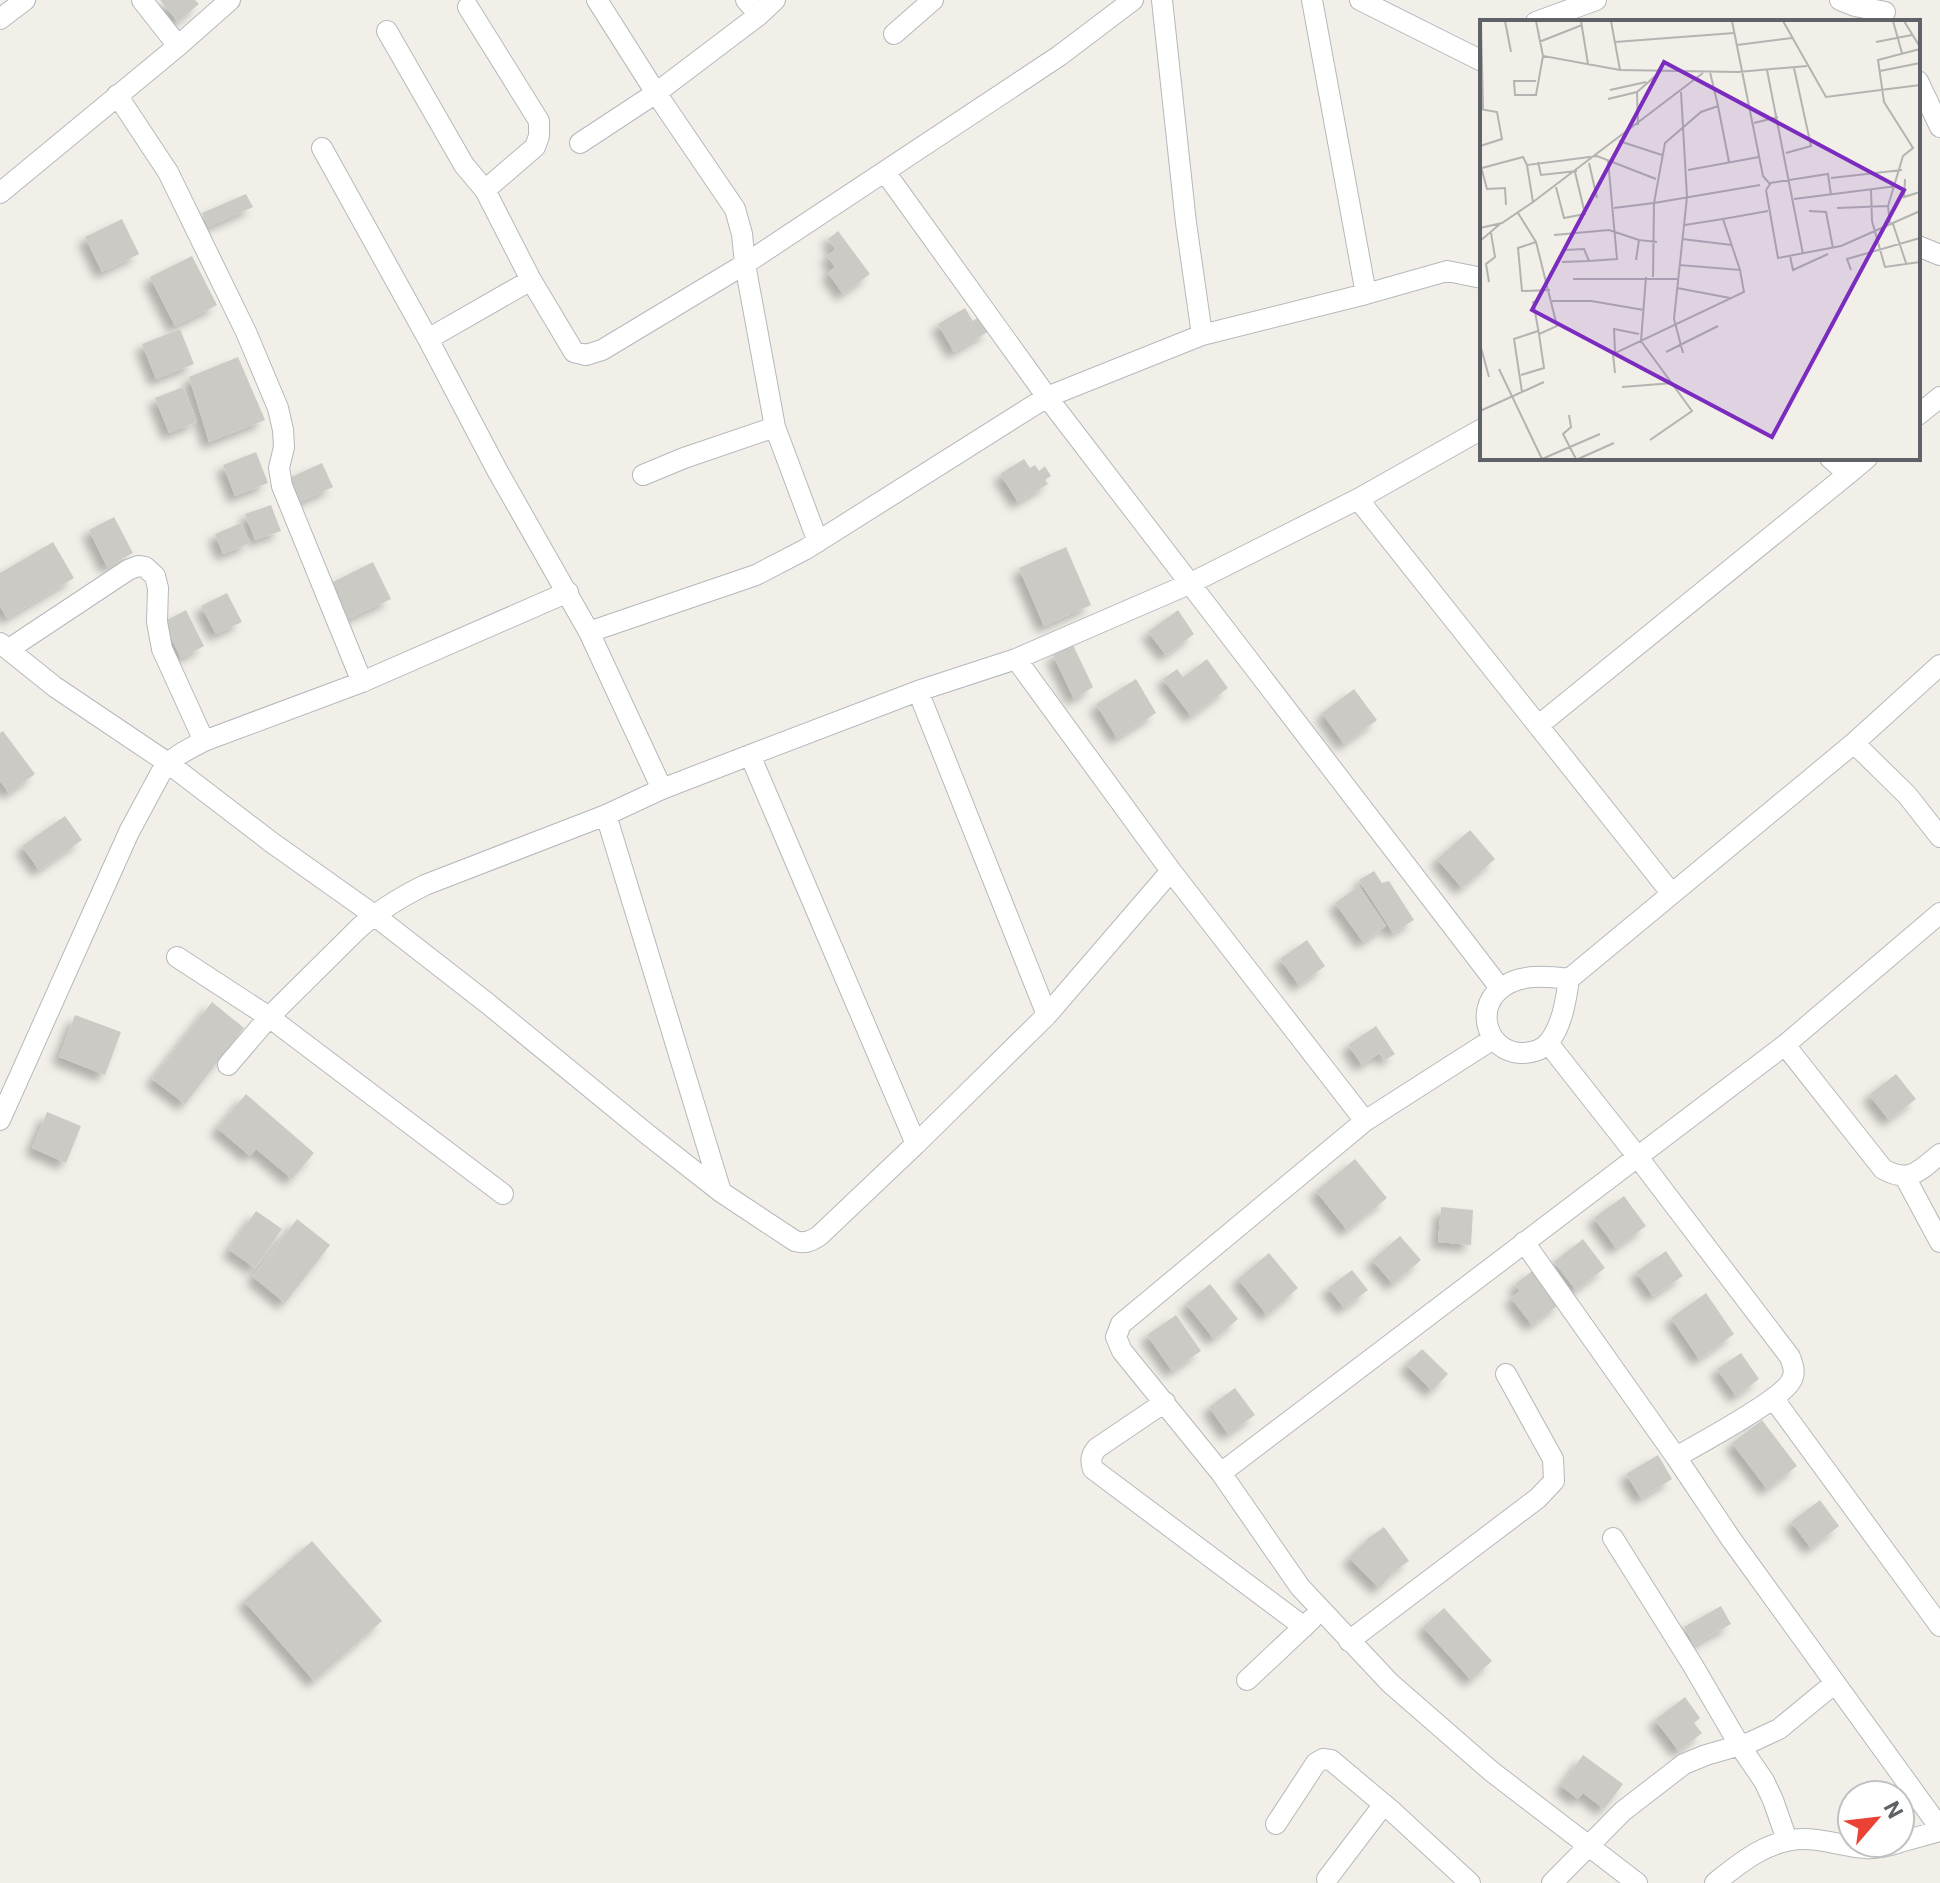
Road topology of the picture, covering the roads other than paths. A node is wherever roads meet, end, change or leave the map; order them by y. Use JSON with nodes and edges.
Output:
{"nodes":[{"id":1,"x":25,"y":0,"type":"edge"},
{"id":2,"x":142,"y":0,"type":"edge"},
{"id":3,"x":230,"y":0,"type":"edge"},
{"id":4,"x":597,"y":0,"type":"edge"},
{"id":5,"x":775,"y":0,"type":"edge"},
{"id":6,"x":933,"y":0,"type":"edge"},
{"id":7,"x":1133,"y":0,"type":"edge"},
{"id":8,"x":1162,"y":0,"type":"edge"},
{"id":9,"x":1312,"y":0,"type":"edge"},
{"id":10,"x":1360,"y":0,"type":"edge"},
{"id":11,"x":1596,"y":0,"type":"edge"},
{"id":12,"x":1840,"y":0,"type":"edge"},
{"id":13,"x":468,"y":7,"type":"dead end"},
{"id":14,"x":752,"y":8,"type":"edge"},
{"id":15,"x":1884,"y":11,"type":"edge"},
{"id":16,"x":0,"y":19,"type":"edge"},
{"id":17,"x":1541,"y":20,"type":"edge"},
{"id":18,"x":387,"y":31,"type":"dead end"},
{"id":19,"x":894,"y":34,"type":"dead end"},
{"id":20,"x":1480,"y":43,"type":"edge"},
{"id":21,"x":178,"y":46,"type":"junction"},
{"id":22,"x":1459,"y":51,"type":"junction"},
{"id":23,"x":1480,"y":60,"type":"edge"},
{"id":24,"x":1920,"y":85,"type":"edge"},
{"id":25,"x":656,"y":93,"type":"junction"},
{"id":26,"x":117,"y":95,"type":"junction"},
{"id":27,"x":1940,"y":127,"type":"edge"},
{"id":28,"x":580,"y":143,"type":"dead end"},
{"id":29,"x":322,"y":148,"type":"dead end"},
{"id":30,"x":885,"y":172,"type":"junction"},
{"id":31,"x":485,"y":190,"type":"junction"},
{"id":32,"x":0,"y":193,"type":"edge"},
{"id":33,"x":1920,"y":247,"type":"edge"},
{"id":34,"x":1940,"y":255,"type":"edge"},
{"id":35,"x":745,"y":264,"type":"junction"},
{"id":36,"x":1480,"y":278,"type":"edge"},
{"id":37,"x":531,"y":280,"type":"junction"},
{"id":38,"x":1366,"y":294,"type":"junction"},
{"id":39,"x":1202,"y":335,"type":"junction"},
{"id":40,"x":428,"y":339,"type":"junction"},
{"id":41,"x":1047,"y":397,"type":"junction"},
{"id":42,"x":1940,"y":397,"type":"edge"},
{"id":43,"x":1920,"y":413,"type":"edge"},
{"id":44,"x":775,"y":427,"type":"junction"},
{"id":45,"x":1480,"y":430,"type":"edge"},
{"id":46,"x":1832,"y":460,"type":"edge"},
{"id":47,"x":1865,"y":460,"type":"edge"},
{"id":48,"x":1848,"y":474,"type":"junction"},
{"id":49,"x":643,"y":475,"type":"dead end"},
{"id":50,"x":1358,"y":499,"type":"junction"},
{"id":51,"x":818,"y":542,"type":"junction"},
{"id":52,"x":1189,"y":584,"type":"junction"},
{"id":53,"x":568,"y":592,"type":"junction"},
{"id":54,"x":589,"y":632,"type":"junction"},
{"id":55,"x":5,"y":646,"type":"edge"},
{"id":56,"x":1016,"y":659,"type":"junction"},
{"id":57,"x":1940,"y":665,"type":"edge"},
{"id":58,"x":362,"y":682,"type":"junction"},
{"id":59,"x":918,"y":691,"type":"junction"},
{"id":60,"x":1539,"y":725,"type":"junction"},
{"id":61,"x":204,"y":741,"type":"junction"},
{"id":62,"x":1854,"y":743,"type":"junction"},
{"id":63,"x":750,"y":755,"type":"junction"},
{"id":64,"x":168,"y":763,"type":"junction"},
{"id":65,"x":662,"y":789,"type":"junction"},
{"id":66,"x":606,"y":815,"type":"junction"},
{"id":67,"x":1940,"y":837,"type":"edge"},
{"id":68,"x":1171,"y":871,"type":"junction"},
{"id":69,"x":1672,"y":894,"type":"junction"},
{"id":70,"x":1940,"y":913,"type":"edge"},
{"id":71,"x":374,"y":915,"type":"junction"},
{"id":72,"x":177,"y":957,"type":"dead end"},
{"id":73,"x":1569,"y":979,"type":"junction"},
{"id":74,"x":1500,"y":988,"type":"junction"},
{"id":75,"x":1047,"y":1015,"type":"junction"},
{"id":76,"x":269,"y":1017,"type":"junction"},
{"id":77,"x":1493,"y":1039,"type":"junction"},
{"id":78,"x":1548,"y":1043,"type":"junction"},
{"id":79,"x":1785,"y":1045,"type":"junction"},
{"id":80,"x":228,"y":1065,"type":"dead end"},
{"id":81,"x":5,"y":1093,"type":"edge"},
{"id":82,"x":0,"y":1120,"type":"edge"},
{"id":83,"x":1365,"y":1121,"type":"junction"},
{"id":84,"x":916,"y":1144,"type":"junction"},
{"id":85,"x":1940,"y":1154,"type":"edge"},
{"id":86,"x":1637,"y":1156,"type":"junction"},
{"id":87,"x":1905,"y":1177,"type":"junction"},
{"id":88,"x":721,"y":1192,"type":"junction"},
{"id":89,"x":503,"y":1194,"type":"dead end"},
{"id":90,"x":1524,"y":1242,"type":"junction"},
{"id":91,"x":1940,"y":1242,"type":"edge"},
{"id":92,"x":1506,"y":1374,"type":"dead end"},
{"id":93,"x":1773,"y":1398,"type":"junction"},
{"id":94,"x":1165,"y":1402,"type":"junction"},
{"id":95,"x":1676,"y":1457,"type":"junction"},
{"id":96,"x":1221,"y":1473,"type":"junction"},
{"id":97,"x":1613,"y":1538,"type":"dead end"},
{"id":98,"x":1321,"y":1611,"type":"junction"},
{"id":99,"x":1940,"y":1626,"type":"edge"},
{"id":100,"x":1304,"y":1627,"type":"junction"},
{"id":101,"x":1349,"y":1641,"type":"junction"},
{"id":102,"x":1247,"y":1680,"type":"dead end"},
{"id":103,"x":1835,"y":1683,"type":"junction"},
{"id":104,"x":1740,"y":1746,"type":"junction"},
{"id":105,"x":1384,"y":1804,"type":"junction"},
{"id":106,"x":1276,"y":1824,"type":"dead end"},
{"id":107,"x":1940,"y":1830,"type":"edge"},
{"id":108,"x":1916,"y":1838,"type":"edge"},
{"id":109,"x":1787,"y":1840,"type":"junction"},
{"id":110,"x":1836,"y":1843,"type":"edge"},
{"id":111,"x":1589,"y":1847,"type":"junction"},
{"id":112,"x":1327,"y":1879,"type":"dead end"},
{"id":113,"x":1470,"y":1883,"type":"edge"},
{"id":114,"x":1552,"y":1883,"type":"edge"},
{"id":115,"x":1637,"y":1883,"type":"edge"},
{"id":116,"x":1715,"y":1883,"type":"edge"}],
"edges":[{"from":1,"to":16,"type":"street"},
{"from":2,"to":21,"type":"street"},
{"from":3,"to":21,"type":"street"},
{"from":4,"to":25,"type":"street"},
{"from":5,"to":14,"type":"street"},
{"from":6,"to":19,"type":"street"},
{"from":7,"to":30,"type":"street"},
{"from":8,"to":39,"type":"street"},
{"from":9,"to":38,"type":"street"},
{"from":10,"to":22,"type":"street"},
{"from":11,"to":17,"type":"street"},
{"from":12,"to":15,"type":"street"},
{"from":13,"to":31,"type":"street"},
{"from":14,"to":25,"type":"street"},
{"from":18,"to":31,"type":"street"},
{"from":20,"to":22,"type":"street"},
{"from":21,"to":26,"type":"street"},
{"from":22,"to":23,"type":"street"},
{"from":24,"to":27,"type":"street"},
{"from":25,"to":28,"type":"street"},
{"from":25,"to":35,"type":"street"},
{"from":26,"to":32,"type":"street"},
{"from":26,"to":58,"type":"street"},
{"from":29,"to":40,"type":"street"},
{"from":30,"to":35,"type":"street"},
{"from":30,"to":41,"type":"street"},
{"from":31,"to":37,"type":"street"},
{"from":33,"to":34,"type":"street"},
{"from":35,"to":37,"type":"street"},
{"from":35,"to":44,"type":"street"},
{"from":36,"to":38,"type":"street"},
{"from":37,"to":40,"type":"street"},
{"from":38,"to":39,"type":"street"},
{"from":39,"to":41,"type":"street"},
{"from":40,"to":53,"type":"street"},
{"from":41,"to":51,"type":"street"},
{"from":41,"to":52,"type":"street"},
{"from":42,"to":43,"type":"street"},
{"from":44,"to":49,"type":"street"},
{"from":44,"to":51,"type":"street"},
{"from":45,"to":50,"type":"street"},
{"from":46,"to":48,"type":"street"},
{"from":47,"to":48,"type":"street"},
{"from":48,"to":60,"type":"street"},
{"from":50,"to":52,"type":"street"},
{"from":50,"to":60,"type":"street"},
{"from":51,"to":54,"type":"street"},
{"from":52,"to":56,"type":"street"},
{"from":52,"to":74,"type":"street"},
{"from":53,"to":54,"type":"street"},
{"from":53,"to":58,"type":"street"},
{"from":54,"to":65,"type":"street"},
{"from":55,"to":61,"type":"street"},
{"from":55,"to":64,"type":"street"},
{"from":56,"to":59,"type":"street"},
{"from":56,"to":68,"type":"street"},
{"from":57,"to":62,"type":"street"},
{"from":58,"to":61,"type":"street"},
{"from":59,"to":63,"type":"street"},
{"from":59,"to":75,"type":"street"},
{"from":60,"to":69,"type":"street"},
{"from":61,"to":64,"type":"street"},
{"from":62,"to":67,"type":"street"},
{"from":62,"to":69,"type":"street"},
{"from":63,"to":65,"type":"street"},
{"from":63,"to":84,"type":"street"},
{"from":64,"to":71,"type":"street"},
{"from":64,"to":81,"type":"street"},
{"from":65,"to":66,"type":"street"},
{"from":66,"to":71,"type":"street"},
{"from":66,"to":88,"type":"street"},
{"from":68,"to":75,"type":"street"},
{"from":68,"to":83,"type":"street"},
{"from":69,"to":73,"type":"street"},
{"from":70,"to":79,"type":"street"},
{"from":71,"to":76,"type":"street"},
{"from":71,"to":88,"type":"street"},
{"from":72,"to":76,"type":"street"},
{"from":73,"to":74,"type":"street"},
{"from":73,"to":78,"type":"street"},
{"from":74,"to":77,"type":"street"},
{"from":75,"to":84,"type":"street"},
{"from":76,"to":80,"type":"street"},
{"from":76,"to":89,"type":"street"},
{"from":77,"to":78,"type":"street"},
{"from":77,"to":83,"type":"street"},
{"from":78,"to":86,"type":"street"},
{"from":79,"to":86,"type":"street"},
{"from":79,"to":87,"type":"street"},
{"from":81,"to":82,"type":"street"},
{"from":83,"to":94,"type":"street"},
{"from":84,"to":88,"type":"street"},
{"from":85,"to":87,"type":"street"},
{"from":86,"to":90,"type":"street"},
{"from":86,"to":93,"type":"street"},
{"from":87,"to":91,"type":"street"},
{"from":90,"to":95,"type":"street"},
{"from":90,"to":96,"type":"street"},
{"from":92,"to":101,"type":"street"},
{"from":93,"to":95,"type":"street"},
{"from":93,"to":99,"type":"street"},
{"from":94,"to":96,"type":"street"},
{"from":94,"to":100,"type":"street"},
{"from":95,"to":103,"type":"street"},
{"from":96,"to":98,"type":"street"},
{"from":97,"to":104,"type":"street"},
{"from":98,"to":100,"type":"street"},
{"from":98,"to":101,"type":"street"},
{"from":100,"to":102,"type":"street"},
{"from":101,"to":111,"type":"street"},
{"from":103,"to":104,"type":"street"},
{"from":103,"to":107,"type":"street"},
{"from":104,"to":109,"type":"street"},
{"from":104,"to":111,"type":"street"},
{"from":105,"to":106,"type":"street"},
{"from":105,"to":112,"type":"street"},
{"from":105,"to":113,"type":"street"},
{"from":107,"to":108,"type":"street"},
{"from":109,"to":110,"type":"street"},
{"from":109,"to":116,"type":"street"},
{"from":111,"to":114,"type":"street"},
{"from":111,"to":115,"type":"street"}]}
